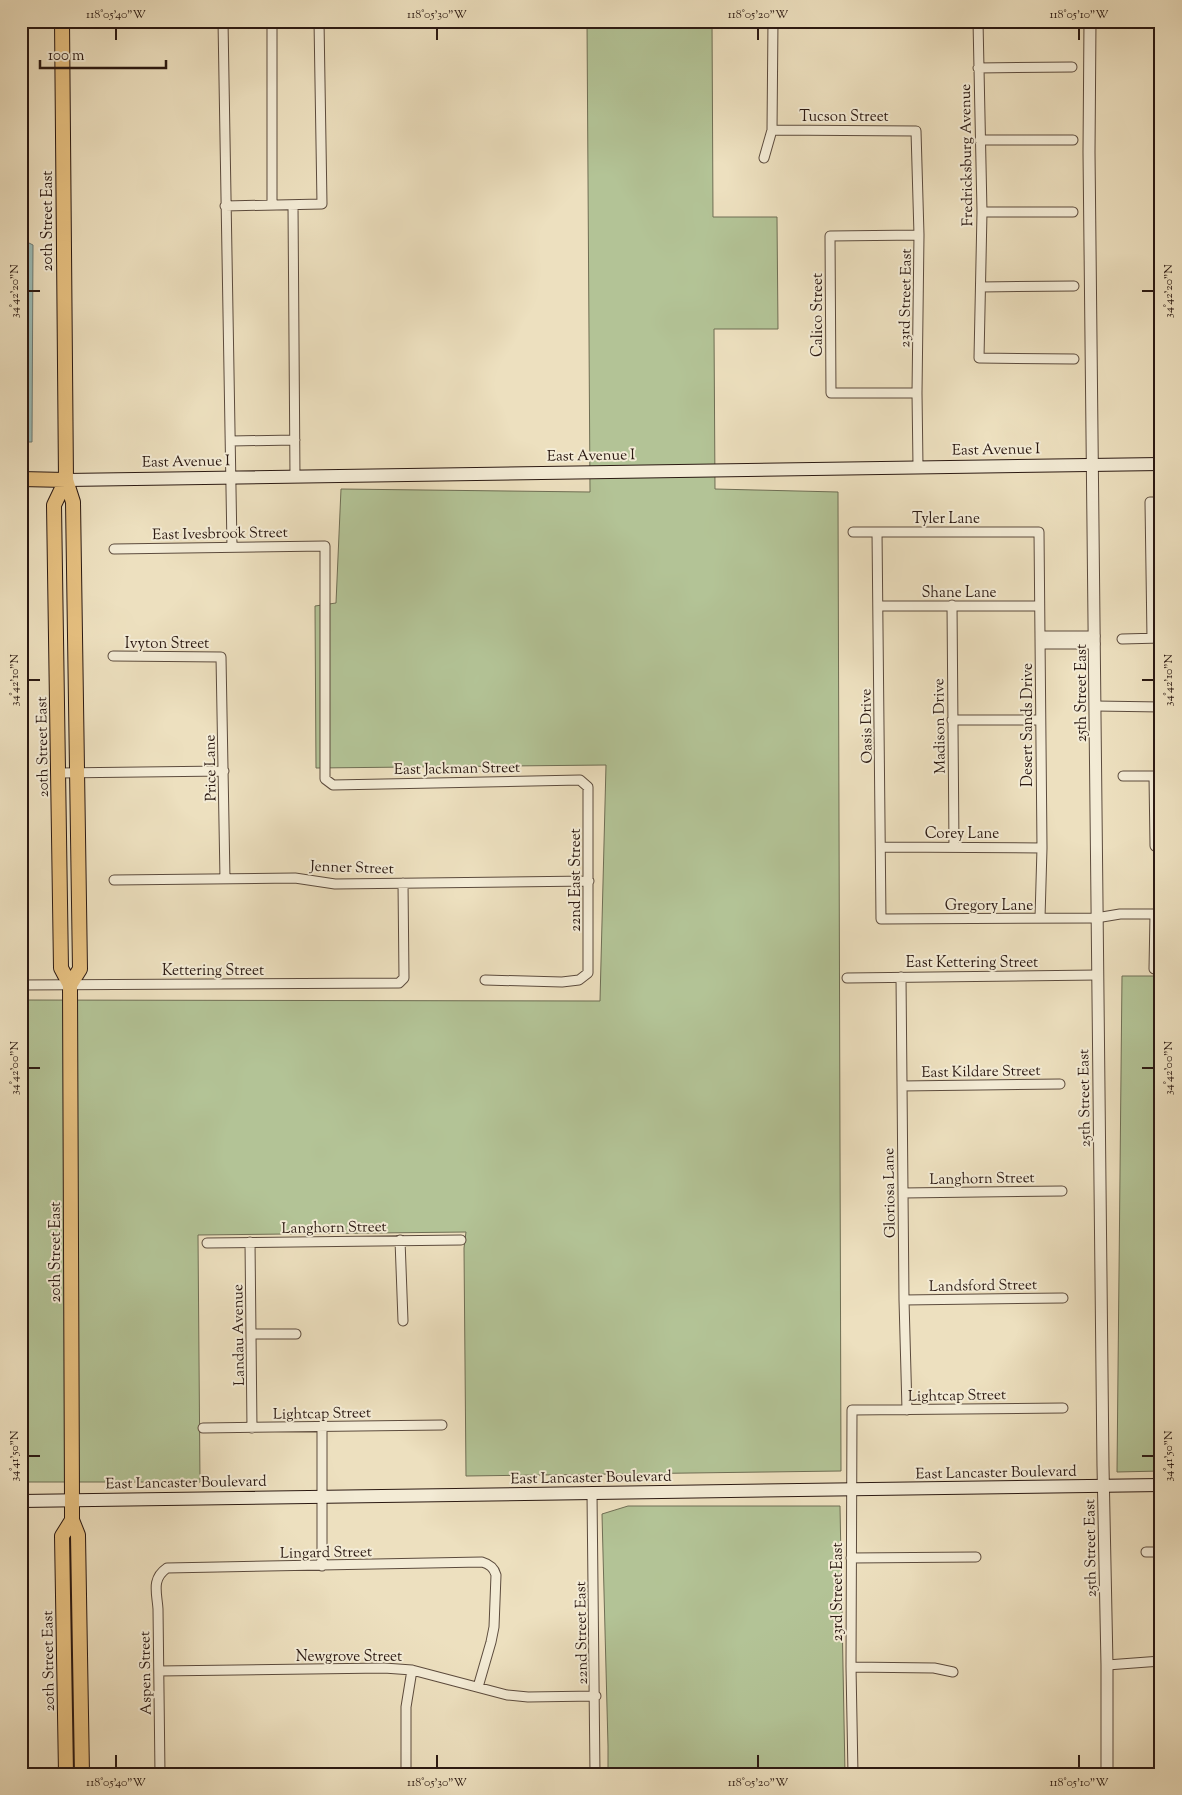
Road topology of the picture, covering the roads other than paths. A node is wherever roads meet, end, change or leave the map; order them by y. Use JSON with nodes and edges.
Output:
{"nodes":[{"id":1,"x":62,"y":21,"type":"edge"},
{"id":2,"x":222,"y":21,"type":"edge"},
{"id":3,"x":272,"y":21,"type":"edge"},
{"id":4,"x":319,"y":21,"type":"edge"},
{"id":5,"x":773,"y":21,"type":"edge"},
{"id":6,"x":978,"y":21,"type":"edge"},
{"id":7,"x":1090,"y":21,"type":"edge"},
{"id":8,"x":1072,"y":67,"type":"dead end"},
{"id":9,"x":978,"y":68,"type":"junction"},
{"id":10,"x":772,"y":130,"type":"junction"},
{"id":11,"x":916,"y":131,"type":"joint"},
{"id":12,"x":980,"y":140,"type":"junction"},
{"id":13,"x":1073,"y":140,"type":"dead end"},
{"id":14,"x":764,"y":158,"type":"dead end"},
{"id":15,"x":272,"y":205,"type":"junction"},
{"id":16,"x":294,"y":205,"type":"junction"},
{"id":17,"x":225,"y":206,"type":"junction"},
{"id":18,"x":982,"y":212,"type":"junction"},
{"id":19,"x":1073,"y":212,"type":"dead end"},
{"id":20,"x":919,"y":235,"type":"junction"},
{"id":21,"x":1074,"y":286,"type":"dead end"},
{"id":22,"x":980,"y":287,"type":"junction"},
{"id":23,"x":1074,"y":359,"type":"dead end"},
{"id":24,"x":918,"y":393,"type":"junction"},
{"id":25,"x":295,"y":440,"type":"junction"},
{"id":26,"x":231,"y":441,"type":"junction"},
{"id":27,"x":1092,"y":464,"type":"junction"},
{"id":28,"x":1161,"y":464,"type":"edge"},
{"id":29,"x":918,"y":466,"type":"junction"},
{"id":30,"x":231,"y":477,"type":"junction"},
{"id":31,"x":296,"y":477,"type":"junction"},
{"id":32,"x":21,"y":479,"type":"edge"},
{"id":33,"x":66,"y":480,"type":"junction"},
{"id":34,"x":1161,"y":502,"type":"edge"},
{"id":35,"x":853,"y":532,"type":"dead end"},
{"id":36,"x":877,"y":532,"type":"junction"},
{"id":37,"x":1039,"y":532,"type":"joint"},
{"id":38,"x":232,"y":547,"type":"junction"},
{"id":39,"x":114,"y":549,"type":"dead end"},
{"id":40,"x":1156,"y":569,"type":"edge"},
{"id":41,"x":952,"y":605,"type":"junction"},
{"id":42,"x":879,"y":606,"type":"junction"},
{"id":43,"x":1039,"y":606,"type":"junction"},
{"id":44,"x":1156,"y":638,"type":"edge"},
{"id":45,"x":1122,"y":639,"type":"dead end"},
{"id":46,"x":1040,"y":640,"type":"junction"},
{"id":47,"x":1095,"y":640,"type":"junction"},
{"id":48,"x":113,"y":656,"type":"dead end"},
{"id":49,"x":221,"y":657,"type":"joint"},
{"id":50,"x":1096,"y":706,"type":"junction"},
{"id":51,"x":1161,"y":706,"type":"edge"},
{"id":52,"x":952,"y":720,"type":"junction"},
{"id":53,"x":1040,"y":720,"type":"junction"},
{"id":54,"x":224,"y":771,"type":"junction"},
{"id":55,"x":77,"y":772,"type":"junction"},
{"id":56,"x":59,"y":773,"type":"junction"},
{"id":57,"x":1123,"y":776,"type":"dead end"},
{"id":58,"x":1157,"y":776,"type":"edge"},
{"id":59,"x":324,"y":779,"type":"joint"},
{"id":60,"x":588,"y":787,"type":"joint"},
{"id":61,"x":954,"y":846,"type":"junction"},
{"id":62,"x":1161,"y":846,"type":"edge"},
{"id":63,"x":881,"y":847,"type":"junction"},
{"id":64,"x":1042,"y":848,"type":"junction"},
{"id":65,"x":114,"y":880,"type":"dead end"},
{"id":66,"x":225,"y":880,"type":"junction"},
{"id":67,"x":589,"y":881,"type":"junction"},
{"id":68,"x":403,"y":883,"type":"junction"},
{"id":69,"x":1158,"y":914,"type":"edge"},
{"id":70,"x":1040,"y":918,"type":"junction"},
{"id":71,"x":1096,"y":918,"type":"junction"},
{"id":72,"x":881,"y":919,"type":"joint"},
{"id":73,"x":1161,"y":968,"type":"edge"},
{"id":74,"x":1097,"y":975,"type":"junction"},
{"id":75,"x":901,"y":977,"type":"junction"},
{"id":76,"x":848,"y":978,"type":"dead end"},
{"id":77,"x":485,"y":980,"type":"dead end"},
{"id":78,"x":21,"y":985,"type":"edge"},
{"id":79,"x":70,"y":985,"type":"junction"},
{"id":80,"x":1060,"y":1084,"type":"dead end"},
{"id":81,"x":902,"y":1086,"type":"junction"},
{"id":82,"x":1062,"y":1191,"type":"dead end"},
{"id":83,"x":903,"y":1192,"type":"junction"},
{"id":84,"x":400,"y":1240,"type":"junction"},
{"id":85,"x":461,"y":1240,"type":"dead end"},
{"id":86,"x":250,"y":1242,"type":"junction"},
{"id":87,"x":207,"y":1243,"type":"dead end"},
{"id":88,"x":1063,"y":1298,"type":"dead end"},
{"id":89,"x":904,"y":1300,"type":"junction"},
{"id":90,"x":403,"y":1321,"type":"dead end"},
{"id":91,"x":252,"y":1334,"type":"junction"},
{"id":92,"x":296,"y":1334,"type":"dead end"},
{"id":93,"x":1063,"y":1408,"type":"dead end"},
{"id":94,"x":852,"y":1410,"type":"joint"},
{"id":95,"x":907,"y":1410,"type":"junction"},
{"id":96,"x":442,"y":1425,"type":"dead end"},
{"id":97,"x":322,"y":1427,"type":"junction"},
{"id":98,"x":203,"y":1428,"type":"dead end"},
{"id":99,"x":252,"y":1428,"type":"junction"},
{"id":100,"x":1161,"y":1485,"type":"edge"},
{"id":101,"x":1104,"y":1486,"type":"junction"},
{"id":102,"x":852,"y":1490,"type":"junction"},
{"id":103,"x":592,"y":1493,"type":"junction"},
{"id":104,"x":323,"y":1496,"type":"junction"},
{"id":105,"x":21,"y":1501,"type":"edge"},
{"id":106,"x":72,"y":1501,"type":"junction"},
{"id":107,"x":72,"y":1520,"type":"junction"},
{"id":108,"x":1146,"y":1552,"type":"dead end"},
{"id":109,"x":1161,"y":1552,"type":"edge"},
{"id":110,"x":976,"y":1556,"type":"dead end"},
{"id":111,"x":851,"y":1558,"type":"junction"},
{"id":112,"x":322,"y":1566,"type":"junction"},
{"id":113,"x":160,"y":1573,"type":"joint"},
{"id":114,"x":1161,"y":1661,"type":"edge"},
{"id":115,"x":1107,"y":1665,"type":"junction"},
{"id":116,"x":851,"y":1667,"type":"junction"},
{"id":117,"x":412,"y":1670,"type":"junction"},
{"id":118,"x":159,"y":1671,"type":"junction"},
{"id":119,"x":954,"y":1672,"type":"dead end"},
{"id":120,"x":478,"y":1687,"type":"junction"},
{"id":121,"x":596,"y":1696,"type":"junction"},
{"id":122,"x":66,"y":1774,"type":"edge"},
{"id":123,"x":82,"y":1774,"type":"edge"},
{"id":124,"x":160,"y":1774,"type":"edge"},
{"id":125,"x":406,"y":1774,"type":"edge"},
{"id":126,"x":595,"y":1774,"type":"edge"},
{"id":127,"x":853,"y":1774,"type":"edge"},
{"id":128,"x":1107,"y":1774,"type":"edge"}],
"edges":[{"from":1,"to":33,"type":"main road","name":"20th Street East"},
{"from":2,"to":17,"type":"street"},
{"from":3,"to":15,"type":"street"},
{"from":4,"to":16,"type":"street"},
{"from":5,"to":10,"type":"street"},
{"from":6,"to":9,"type":"street","name":"Fredricksburg Avenue"},
{"from":7,"to":27,"type":"street","name":"25th Street East"},
{"from":8,"to":9,"type":"street"},
{"from":9,"to":12,"type":"street","name":"Fredricksburg Avenue"},
{"from":10,"to":11,"type":"street","name":"Tucson Street"},
{"from":10,"to":14,"type":"street"},
{"from":11,"to":20,"type":"street","name":"23rd Street East"},
{"from":12,"to":13,"type":"street"},
{"from":12,"to":18,"type":"street","name":"Fredricksburg Avenue"},
{"from":15,"to":16,"type":"street"},
{"from":15,"to":17,"type":"street"},
{"from":16,"to":25,"type":"street"},
{"from":17,"to":26,"type":"street"},
{"from":18,"to":19,"type":"street"},
{"from":18,"to":22,"type":"street","name":"Fredricksburg Avenue"},
{"from":20,"to":24,"type":"street","name":"23rd Street East"},
{"from":20,"to":24,"type":"street","name":"Calico Street"},
{"from":21,"to":22,"type":"street"},
{"from":22,"to":23,"type":"street","name":"Fredricksburg Avenue"},
{"from":24,"to":29,"type":"street","name":"23rd Street East"},
{"from":25,"to":26,"type":"street"},
{"from":25,"to":31,"type":"street"},
{"from":26,"to":30,"type":"street"},
{"from":27,"to":28,"type":"main road","name":"East Avenue I"},
{"from":27,"to":29,"type":"main road","name":"East Avenue I"},
{"from":27,"to":47,"type":"street","name":"25th Street East"},
{"from":29,"to":31,"type":"main road","name":"East Avenue I"},
{"from":30,"to":31,"type":"main road","name":"East Avenue I"},
{"from":30,"to":33,"type":"main road","name":"East Avenue I"},
{"from":30,"to":38,"type":"street"},
{"from":32,"to":33,"type":"main road","name":"East Avenue I"},
{"from":33,"to":55,"type":"main road","name":"20th Street East"},
{"from":33,"to":56,"type":"main road","name":"20th Street East"},
{"from":34,"to":40,"type":"street"},
{"from":35,"to":36,"type":"street","name":"Tyler Lane"},
{"from":36,"to":37,"type":"street","name":"Tyler Lane"},
{"from":36,"to":42,"type":"street","name":"Oasis Drive"},
{"from":37,"to":43,"type":"street","name":"Desert Sands Drive"},
{"from":38,"to":39,"type":"street","name":"East Ivesbrook Street"},
{"from":38,"to":59,"type":"street","name":"East Ivesbrook Street"},
{"from":40,"to":44,"type":"street"},
{"from":41,"to":42,"type":"street","name":"Shane Lane"},
{"from":41,"to":43,"type":"street","name":"Shane Lane"},
{"from":41,"to":52,"type":"street","name":"Madison Drive"},
{"from":42,"to":63,"type":"street","name":"Oasis Drive"},
{"from":43,"to":46,"type":"street","name":"Desert Sands Drive"},
{"from":44,"to":45,"type":"street"},
{"from":46,"to":47,"type":"street"},
{"from":46,"to":53,"type":"street","name":"Desert Sands Drive"},
{"from":47,"to":50,"type":"street","name":"25th Street East"},
{"from":48,"to":49,"type":"street","name":"Ivyton Street"},
{"from":49,"to":54,"type":"street","name":"Price Lane"},
{"from":50,"to":51,"type":"street"},
{"from":50,"to":71,"type":"street","name":"25th Street East"},
{"from":52,"to":53,"type":"street"},
{"from":52,"to":61,"type":"street","name":"Madison Drive"},
{"from":53,"to":64,"type":"street","name":"Desert Sands Drive"},
{"from":54,"to":55,"type":"street"},
{"from":54,"to":66,"type":"street","name":"Price Lane"},
{"from":55,"to":56,"type":"street"},
{"from":55,"to":79,"type":"main road","name":"20th Street East"},
{"from":56,"to":79,"type":"main road","name":"20th Street East"},
{"from":57,"to":58,"type":"street"},
{"from":58,"to":62,"type":"street"},
{"from":59,"to":60,"type":"street","name":"East Jackman Street"},
{"from":60,"to":67,"type":"street","name":"22nd East Street"},
{"from":61,"to":63,"type":"street","name":"Corey Lane"},
{"from":61,"to":64,"type":"street","name":"Corey Lane"},
{"from":63,"to":72,"type":"street","name":"Oasis Drive"},
{"from":64,"to":70,"type":"street","name":"Desert Sands Drive"},
{"from":65,"to":66,"type":"street","name":"Jenner Street"},
{"from":66,"to":68,"type":"street","name":"Jenner Street"},
{"from":67,"to":68,"type":"street","name":"Jenner Street"},
{"from":67,"to":77,"type":"street","name":"22nd East Street"},
{"from":68,"to":79,"type":"street","name":"Kettering Street"},
{"from":69,"to":71,"type":"street","name":"Gregory Lane"},
{"from":69,"to":73,"type":"street"},
{"from":70,"to":71,"type":"street","name":"Gregory Lane"},
{"from":70,"to":72,"type":"street","name":"Gregory Lane"},
{"from":71,"to":74,"type":"street","name":"25th Street East"},
{"from":74,"to":75,"type":"street","name":"East Kettering Street"},
{"from":74,"to":101,"type":"street","name":"25th Street East"},
{"from":75,"to":76,"type":"street","name":"East Kettering Street"},
{"from":75,"to":81,"type":"street","name":"Gloriosa Lane"},
{"from":78,"to":79,"type":"street","name":"Kettering Street"},
{"from":79,"to":106,"type":"main road","name":"20th Street East"},
{"from":80,"to":81,"type":"street","name":"East Kildare Street"},
{"from":81,"to":83,"type":"street","name":"Gloriosa Lane"},
{"from":82,"to":83,"type":"street","name":"Langhorn Street"},
{"from":83,"to":89,"type":"street","name":"Gloriosa Lane"},
{"from":84,"to":85,"type":"street","name":"Langhorn Street"},
{"from":84,"to":86,"type":"street","name":"Langhorn Street"},
{"from":84,"to":90,"type":"street"},
{"from":86,"to":87,"type":"street","name":"Langhorn Street"},
{"from":86,"to":91,"type":"street","name":"Landau Avenue"},
{"from":88,"to":89,"type":"street","name":"Landsford Street"},
{"from":89,"to":95,"type":"street","name":"Gloriosa Lane"},
{"from":91,"to":92,"type":"street"},
{"from":91,"to":99,"type":"street","name":"Landau Avenue"},
{"from":93,"to":95,"type":"street","name":"Lightcap Street"},
{"from":94,"to":95,"type":"street","name":"Lightcap Street"},
{"from":94,"to":102,"type":"street","name":"23rd Street East"},
{"from":96,"to":97,"type":"street","name":"Lightcap Street"},
{"from":97,"to":99,"type":"street","name":"Lightcap Street"},
{"from":97,"to":104,"type":"street"},
{"from":98,"to":99,"type":"street","name":"Lightcap Street"},
{"from":100,"to":101,"type":"main road","name":"East Lancaster Boulevard"},
{"from":101,"to":102,"type":"main road","name":"East Lancaster Boulevard"},
{"from":101,"to":115,"type":"street","name":"25th Street East"},
{"from":102,"to":103,"type":"main road","name":"East Lancaster Boulevard"},
{"from":102,"to":111,"type":"street","name":"23rd Street East"},
{"from":103,"to":104,"type":"main road","name":"East Lancaster Boulevard"},
{"from":103,"to":121,"type":"street","name":"22nd Street East"},
{"from":104,"to":106,"type":"main road","name":"East Lancaster Boulevard"},
{"from":104,"to":112,"type":"street"},
{"from":105,"to":106,"type":"main road","name":"East Lancaster Boulevard"},
{"from":106,"to":107,"type":"main road","name":"20th Street East"},
{"from":107,"to":122,"type":"main road","name":"20th Street East"},
{"from":107,"to":123,"type":"main road","name":"20th Street East"},
{"from":108,"to":109,"type":"street"},
{"from":110,"to":111,"type":"street"},
{"from":111,"to":116,"type":"street","name":"23rd Street East"},
{"from":112,"to":113,"type":"street","name":"Lingard Street"},
{"from":112,"to":120,"type":"street","name":"Lingard Street"},
{"from":113,"to":118,"type":"street","name":"Aspen Street"},
{"from":114,"to":115,"type":"street"},
{"from":115,"to":128,"type":"street","name":"25th Street East"},
{"from":116,"to":119,"type":"street"},
{"from":116,"to":127,"type":"street","name":"23rd Street East"},
{"from":117,"to":118,"type":"street","name":"Newgrove Street"},
{"from":117,"to":120,"type":"street","name":"Newgrove Street"},
{"from":117,"to":125,"type":"street"},
{"from":118,"to":124,"type":"street","name":"Aspen Street"},
{"from":120,"to":121,"type":"street","name":"Newgrove Street"},
{"from":121,"to":126,"type":"street","name":"22nd Street East"}]}
